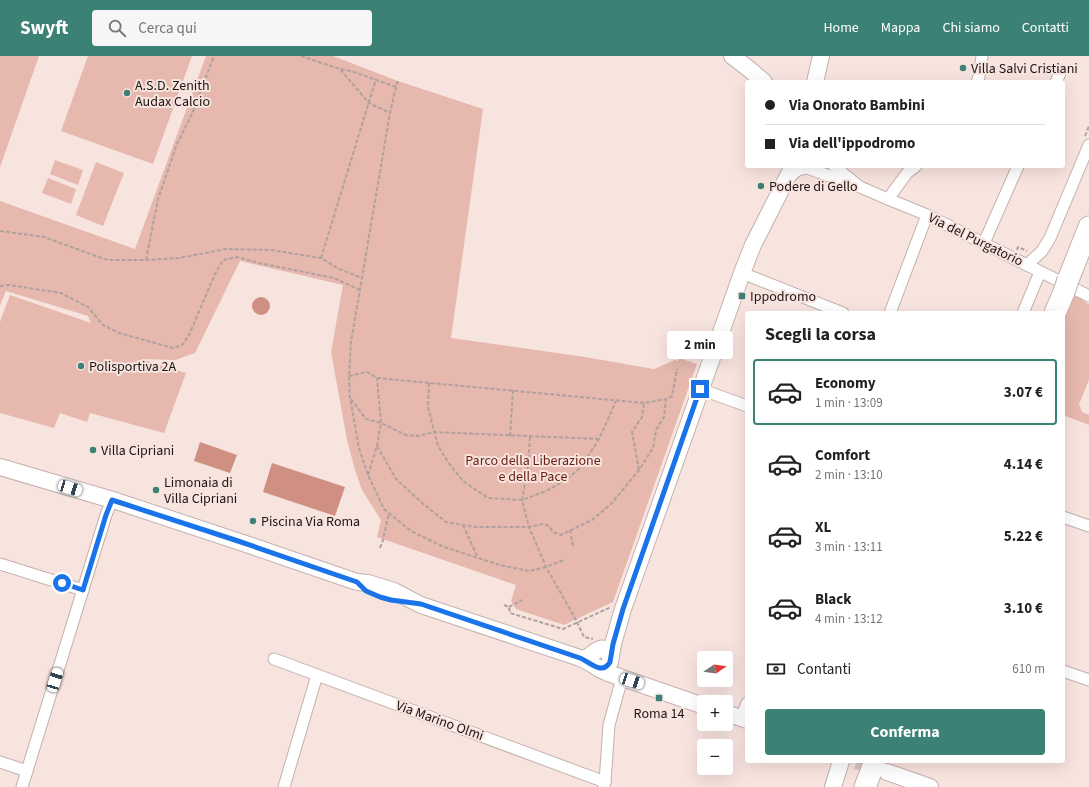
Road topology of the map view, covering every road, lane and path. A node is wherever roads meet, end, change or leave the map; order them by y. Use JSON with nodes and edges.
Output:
{"nodes":[{"id":1,"x":214,"y":56,"type":"edge"},
{"id":2,"x":301,"y":56,"type":"edge"},
{"id":3,"x":732,"y":56,"type":"edge"},
{"id":4,"x":982,"y":56,"type":"edge"},
{"id":5,"x":822,"y":57,"type":"edge"},
{"id":6,"x":340,"y":69,"type":"junction"},
{"id":7,"x":749,"y":69,"type":"junction"},
{"id":8,"x":1061,"y":71,"type":"dead end"},
{"id":9,"x":376,"y":79,"type":"junction"},
{"id":10,"x":762,"y":80,"type":"edge"},
{"id":11,"x":774,"y":80,"type":"edge"},
{"id":12,"x":810,"y":80,"type":"edge"},
{"id":13,"x":816,"y":80,"type":"edge"},
{"id":14,"x":821,"y":80,"type":"edge"},
{"id":15,"x":977,"y":80,"type":"edge"},
{"id":16,"x":1057,"y":80,"type":"edge"},
{"id":17,"x":398,"y":81,"type":"dead end"},
{"id":18,"x":396,"y":87,"type":"junction"},
{"id":19,"x":369,"y":103,"type":"junction"},
{"id":20,"x":390,"y":113,"type":"junction"},
{"id":21,"x":1089,"y":145,"type":"edge"},
{"id":22,"x":836,"y":168,"type":"edge"},
{"id":23,"x":845,"y":168,"type":"edge"},
{"id":24,"x":913,"y":168,"type":"edge"},
{"id":25,"x":1017,"y":168,"type":"edge"},
{"id":26,"x":790,"y":172,"type":"edge"},
{"id":27,"x":860,"y":187,"type":"junction"},
{"id":28,"x":888,"y":199,"type":"junction"},
{"id":29,"x":927,"y":215,"type":"junction"},
{"id":30,"x":1089,"y":227,"type":"edge"},
{"id":31,"x":0,"y":231,"type":"edge"},
{"id":32,"x":984,"y":243,"type":"junction"},
{"id":33,"x":321,"y":258,"type":"junction"},
{"id":34,"x":146,"y":260,"type":"junction"},
{"id":35,"x":1027,"y":265,"type":"junction"},
{"id":36,"x":1040,"y":272,"type":"junction"},
{"id":37,"x":742,"y":273,"type":"junction"},
{"id":38,"x":362,"y":278,"type":"junction"},
{"id":39,"x":0,"y":286,"type":"edge"},
{"id":40,"x":360,"y":290,"type":"junction"},
{"id":41,"x":1089,"y":296,"type":"edge"},
{"id":42,"x":838,"y":311,"type":"edge"},
{"id":43,"x":891,"y":311,"type":"edge"},
{"id":44,"x":1024,"y":311,"type":"edge"},
{"id":45,"x":1056,"y":311,"type":"edge"},
{"id":46,"x":678,"y":369,"type":"dead end"},
{"id":47,"x":349,"y":376,"type":"junction"},
{"id":48,"x":377,"y":378,"type":"junction"},
{"id":49,"x":429,"y":382,"type":"junction"},
{"id":50,"x":700,"y":389,"type":"junction"},
{"id":51,"x":513,"y":390,"type":"junction"},
{"id":52,"x":350,"y":398,"type":"junction"},
{"id":53,"x":666,"y":399,"type":"junction"},
{"id":54,"x":616,"y":401,"type":"junction"},
{"id":55,"x":644,"y":403,"type":"junction"},
{"id":56,"x":745,"y":405,"type":"edge"},
{"id":57,"x":381,"y":423,"type":"junction"},
{"id":58,"x":434,"y":432,"type":"junction"},
{"id":59,"x":510,"y":436,"type":"junction"},
{"id":60,"x":530,"y":436,"type":"junction"},
{"id":61,"x":599,"y":439,"type":"junction"},
{"id":62,"x":377,"y":446,"type":"junction"},
{"id":63,"x":0,"y":467,"type":"edge"},
{"id":64,"x":639,"y":470,"type":"junction"},
{"id":65,"x":368,"y":475,"type":"junction"},
{"id":66,"x":112,"y":500,"type":"junction"},
{"id":67,"x":522,"y":500,"type":"junction"},
{"id":68,"x":389,"y":513,"type":"junction"},
{"id":69,"x":1065,"y":518,"type":"edge"},
{"id":70,"x":463,"y":525,"type":"junction"},
{"id":71,"x":1089,"y":526,"type":"edge"},
{"id":72,"x":530,"y":527,"type":"junction"},
{"id":73,"x":570,"y":530,"type":"junction"},
{"id":74,"x":573,"y":546,"type":"dead end"},
{"id":75,"x":380,"y":548,"type":"dead end"},
{"id":76,"x":478,"y":558,"type":"junction"},
{"id":77,"x":564,"y":560,"type":"dead end"},
{"id":78,"x":1,"y":567,"type":"edge"},
{"id":79,"x":546,"y":567,"type":"junction"},
{"id":80,"x":83,"y":590,"type":"junction"},
{"id":81,"x":522,"y":600,"type":"dead end"},
{"id":82,"x":504,"y":605,"type":"dead end"},
{"id":83,"x":614,"y":606,"type":"dead end"},
{"id":84,"x":509,"y":607,"type":"junction"},
{"id":85,"x":577,"y":622,"type":"junction"},
{"id":86,"x":274,"y":659,"type":"dead end"},
{"id":87,"x":601,"y":662,"type":"junction"},
{"id":88,"x":1065,"y":672,"type":"edge"},
{"id":89,"x":317,"y":675,"type":"junction"},
{"id":90,"x":1089,"y":680,"type":"edge"},
{"id":91,"x":697,"y":703,"type":"edge"},
{"id":92,"x":733,"y":715,"type":"edge"},
{"id":93,"x":744,"y":719,"type":"edge"},
{"id":94,"x":0,"y":762,"type":"edge"},
{"id":95,"x":840,"y":763,"type":"edge"},
{"id":96,"x":881,"y":767,"type":"edge"},
{"id":97,"x":27,"y":771,"type":"junction"},
{"id":98,"x":604,"y":784,"type":"edge"},
{"id":99,"x":22,"y":787,"type":"edge"},
{"id":100,"x":284,"y":787,"type":"edge"},
{"id":101,"x":833,"y":787,"type":"edge"},
{"id":102,"x":865,"y":787,"type":"edge"},
{"id":103,"x":896,"y":787,"type":"edge"},
{"id":104,"x":930,"y":787,"type":"edge"}],
"edges":[{"from":1,"to":34,"type":"path"},
{"from":2,"to":6,"type":"path"},
{"from":3,"to":7,"type":"street"},
{"from":4,"to":15,"type":"street"},
{"from":5,"to":12,"type":"street"},
{"from":5,"to":13,"type":"street"},
{"from":5,"to":14,"type":"street"},
{"from":6,"to":9,"type":"path"},
{"from":6,"to":19,"type":"path"},
{"from":7,"to":10,"type":"street"},
{"from":7,"to":11,"type":"street"},
{"from":8,"to":16,"type":"street"},
{"from":9,"to":18,"type":"path"},
{"from":9,"to":19,"type":"path"},
{"from":17,"to":18,"type":"path"},
{"from":18,"to":20,"type":"path"},
{"from":19,"to":20,"type":"path"},
{"from":19,"to":33,"type":"path"},
{"from":20,"to":38,"type":"path"},
{"from":21,"to":35,"type":"street"},
{"from":22,"to":27,"type":"street","name":"Via del Purgatorio"},
{"from":23,"to":27,"type":"street","name":"Via del Purgatorio"},
{"from":24,"to":28,"type":"street"},
{"from":25,"to":32,"type":"street"},
{"from":26,"to":27,"type":"street"},
{"from":26,"to":37,"type":"street"},
{"from":27,"to":28,"type":"street","name":"Via del Purgatorio"},
{"from":28,"to":29,"type":"street","name":"Via del Purgatorio"},
{"from":29,"to":32,"type":"street","name":"Via del Purgatorio"},
{"from":29,"to":43,"type":"street"},
{"from":30,"to":45,"type":"highway"},
{"from":31,"to":34,"type":"path"},
{"from":32,"to":35,"type":"street","name":"Via del Purgatorio"},
{"from":33,"to":34,"type":"path"},
{"from":33,"to":38,"type":"path"},
{"from":35,"to":36,"type":"street","name":"Via del Purgatorio"},
{"from":36,"to":41,"type":"street","name":"Via del Purgatorio"},
{"from":36,"to":44,"type":"street"},
{"from":37,"to":42,"type":"street"},
{"from":37,"to":50,"type":"street"},
{"from":38,"to":40,"type":"path"},
{"from":39,"to":40,"type":"path"},
{"from":40,"to":47,"type":"path"},
{"from":46,"to":53,"type":"path"},
{"from":47,"to":48,"type":"path"},
{"from":47,"to":52,"type":"path"},
{"from":48,"to":49,"type":"path"},
{"from":48,"to":57,"type":"path"},
{"from":49,"to":51,"type":"path"},
{"from":49,"to":58,"type":"path"},
{"from":50,"to":56,"type":"street"},
{"from":50,"to":87,"type":"street"},
{"from":51,"to":54,"type":"path"},
{"from":51,"to":59,"type":"path"},
{"from":52,"to":57,"type":"path"},
{"from":52,"to":65,"type":"path"},
{"from":53,"to":55,"type":"path"},
{"from":53,"to":64,"type":"path"},
{"from":54,"to":55,"type":"path"},
{"from":54,"to":61,"type":"path"},
{"from":55,"to":64,"type":"path"},
{"from":57,"to":58,"type":"path"},
{"from":57,"to":62,"type":"path"},
{"from":58,"to":59,"type":"path"},
{"from":58,"to":67,"type":"path"},
{"from":59,"to":60,"type":"path"},
{"from":60,"to":61,"type":"path"},
{"from":60,"to":67,"type":"path"},
{"from":61,"to":67,"type":"path"},
{"from":62,"to":65,"type":"path"},
{"from":62,"to":70,"type":"path"},
{"from":63,"to":66,"type":"street"},
{"from":64,"to":73,"type":"path"},
{"from":65,"to":68,"type":"path"},
{"from":66,"to":80,"type":"street"},
{"from":66,"to":87,"type":"street"},
{"from":67,"to":72,"type":"path"},
{"from":68,"to":75,"type":"path"},
{"from":68,"to":76,"type":"path"},
{"from":69,"to":71,"type":"street"},
{"from":70,"to":72,"type":"path"},
{"from":70,"to":76,"type":"path"},
{"from":72,"to":73,"type":"path"},
{"from":72,"to":79,"type":"path"},
{"from":73,"to":74,"type":"path"},
{"from":76,"to":79,"type":"path"},
{"from":77,"to":79,"type":"path"},
{"from":78,"to":80,"type":"street"},
{"from":79,"to":85,"type":"path"},
{"from":80,"to":97,"type":"street"},
{"from":81,"to":84,"type":"path"},
{"from":82,"to":84,"type":"path"},
{"from":83,"to":85,"type":"path"},
{"from":84,"to":85,"type":"path"},
{"from":85,"to":87,"type":"path"},
{"from":86,"to":89,"type":"street","name":"Via Marino Olmi"},
{"from":87,"to":91,"type":"street"},
{"from":87,"to":98,"type":"street"},
{"from":88,"to":90,"type":"street"},
{"from":89,"to":98,"type":"street","name":"Via Marino Olmi"},
{"from":89,"to":100,"type":"street"},
{"from":92,"to":93,"type":"street"},
{"from":94,"to":97,"type":"street"},
{"from":95,"to":101,"type":"street"},
{"from":96,"to":102,"type":"highway"},
{"from":96,"to":103,"type":"street"},
{"from":96,"to":104,"type":"street"},
{"from":97,"to":99,"type":"street"}]}
